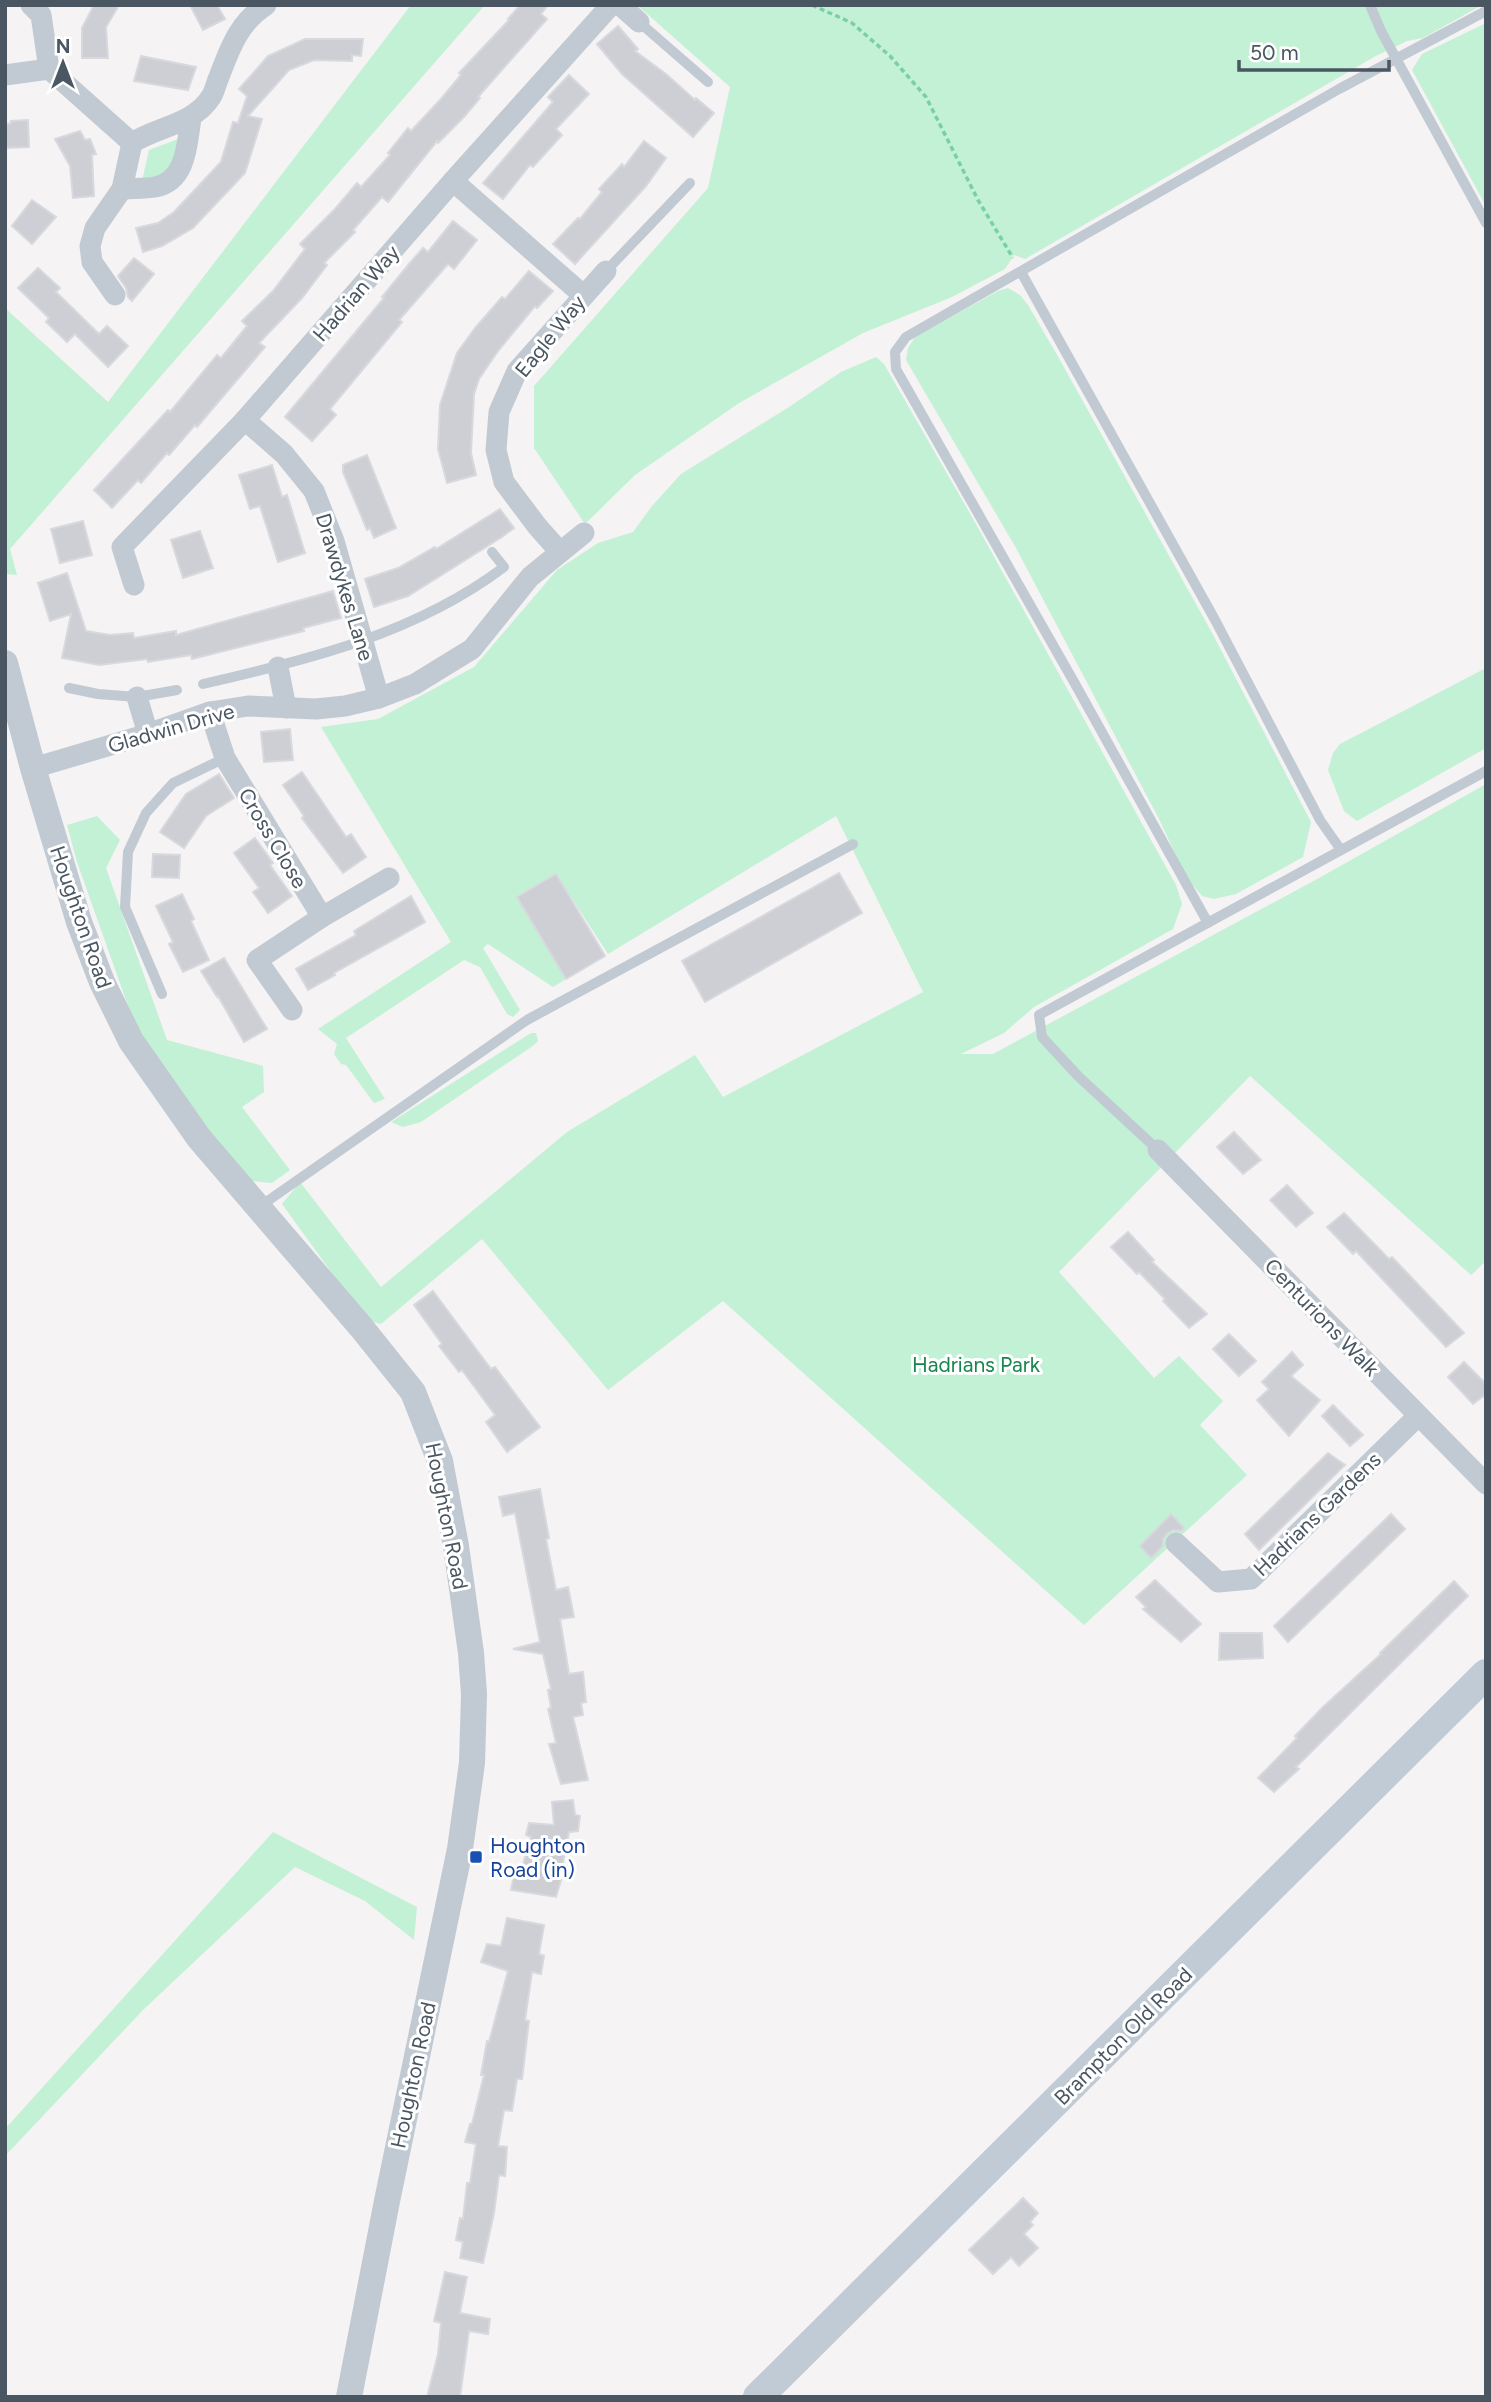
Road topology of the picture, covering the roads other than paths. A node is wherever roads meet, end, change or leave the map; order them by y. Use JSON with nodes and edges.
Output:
{"nodes":[{"id":1,"x":267,"y":5,"type":"edge"},
{"id":2,"x":611,"y":5,"type":"edge"},
{"id":3,"x":620,"y":5,"type":"edge"},
{"id":4,"x":1370,"y":5,"type":"edge"},
{"id":5,"x":40,"y":8,"type":"edge"},
{"id":6,"x":1486,"y":12,"type":"edge"},
{"id":7,"x":639,"y":22,"type":"joint"},
{"id":8,"x":1398,"y":58,"type":"junction"},
{"id":9,"x":49,"y":69,"type":"junction"},
{"id":10,"x":5,"y":75,"type":"edge"},
{"id":11,"x":708,"y":82,"type":"dead end"},
{"id":12,"x":191,"y":118,"type":"junction"},
{"id":13,"x":132,"y":143,"type":"junction"},
{"id":14,"x":453,"y":181,"type":"junction"},
{"id":15,"x":690,"y":183,"type":"dead end"},
{"id":16,"x":122,"y":189,"type":"junction"},
{"id":17,"x":1486,"y":222,"type":"edge"},
{"id":18,"x":606,"y":271,"type":"joint"},
{"id":19,"x":1021,"y":272,"type":"junction"},
{"id":20,"x":115,"y":295,"type":"dead end"},
{"id":21,"x":583,"y":295,"type":"junction"},
{"id":22,"x":246,"y":420,"type":"junction"},
{"id":23,"x":584,"y":533,"type":"dead end"},
{"id":24,"x":492,"y":552,"type":"dead end"},
{"id":25,"x":560,"y":552,"type":"junction"},
{"id":26,"x":134,"y":585,"type":"dead end"},
{"id":27,"x":363,"y":641,"type":"junction"},
{"id":28,"x":5,"y":663,"type":"edge"},
{"id":29,"x":278,"y":667,"type":"junction"},
{"id":30,"x":203,"y":684,"type":"dead end"},
{"id":31,"x":69,"y":688,"type":"dead end"},
{"id":32,"x":177,"y":690,"type":"dead end"},
{"id":33,"x":137,"y":697,"type":"junction"},
{"id":34,"x":379,"y":698,"type":"junction"},
{"id":35,"x":286,"y":708,"type":"junction"},
{"id":36,"x":210,"y":712,"type":"junction"},
{"id":37,"x":148,"y":734,"type":"junction"},
{"id":38,"x":225,"y":758,"type":"junction"},
{"id":39,"x":33,"y":768,"type":"junction"},
{"id":40,"x":1486,"y":771,"type":"edge"},
{"id":41,"x":853,"y":844,"type":"dead end"},
{"id":42,"x":1341,"y":850,"type":"junction"},
{"id":43,"x":389,"y":878,"type":"dead end"},
{"id":44,"x":322,"y":917,"type":"junction"},
{"id":45,"x":1208,"y":923,"type":"junction"},
{"id":46,"x":162,"y":994,"type":"dead end"},
{"id":47,"x":292,"y":1010,"type":"dead end"},
{"id":48,"x":1158,"y":1150,"type":"joint"},
{"id":49,"x":259,"y":1207,"type":"junction"},
{"id":50,"x":1418,"y":1416,"type":"junction"},
{"id":51,"x":1486,"y":1484,"type":"edge"},
{"id":52,"x":1176,"y":1543,"type":"dead end"},
{"id":53,"x":1486,"y":1674,"type":"edge"},
{"id":54,"x":349,"y":2397,"type":"edge"},
{"id":55,"x":758,"y":2397,"type":"edge"}],
"edges":[{"from":1,"to":12,"type":"street"},
{"from":2,"to":14,"type":"street","name":"Hadrian Way"},
{"from":3,"to":7,"type":"street"},
{"from":4,"to":8,"type":"lane"},
{"from":5,"to":9,"type":"street"},
{"from":6,"to":8,"type":"lane"},
{"from":7,"to":11,"type":"lane"},
{"from":8,"to":17,"type":"lane"},
{"from":8,"to":19,"type":"lane"},
{"from":9,"to":10,"type":"street"},
{"from":9,"to":13,"type":"street"},
{"from":12,"to":13,"type":"street"},
{"from":12,"to":16,"type":"street"},
{"from":13,"to":16,"type":"street"},
{"from":14,"to":21,"type":"street"},
{"from":14,"to":22,"type":"street","name":"Hadrian Way"},
{"from":15,"to":18,"type":"lane"},
{"from":16,"to":20,"type":"street"},
{"from":18,"to":21,"type":"street","name":"Eagle Way"},
{"from":19,"to":42,"type":"lane"},
{"from":19,"to":45,"type":"lane"},
{"from":21,"to":25,"type":"street","name":"Eagle Way"},
{"from":22,"to":26,"type":"street","name":"Hadrian Way"},
{"from":22,"to":27,"type":"street","name":"Drawdykes Lane"},
{"from":23,"to":25,"type":"street","name":"Gladwin Drive"},
{"from":24,"to":27,"type":"lane"},
{"from":25,"to":34,"type":"street","name":"Gladwin Drive"},
{"from":27,"to":29,"type":"lane"},
{"from":27,"to":34,"type":"street","name":"Drawdykes Lane"},
{"from":28,"to":39,"type":"street","name":"Houghton Road"},
{"from":29,"to":30,"type":"lane"},
{"from":29,"to":35,"type":"street"},
{"from":31,"to":33,"type":"lane"},
{"from":32,"to":33,"type":"lane"},
{"from":33,"to":37,"type":"street"},
{"from":34,"to":35,"type":"street","name":"Gladwin Drive"},
{"from":35,"to":36,"type":"street","name":"Gladwin Drive"},
{"from":36,"to":37,"type":"street","name":"Gladwin Drive"},
{"from":36,"to":38,"type":"street","name":"Cross Close"},
{"from":37,"to":39,"type":"street","name":"Gladwin Drive"},
{"from":38,"to":44,"type":"street","name":"Cross Close"},
{"from":38,"to":46,"type":"lane"},
{"from":39,"to":49,"type":"street","name":"Houghton Road"},
{"from":40,"to":42,"type":"lane"},
{"from":41,"to":49,"type":"lane"},
{"from":42,"to":45,"type":"lane"},
{"from":43,"to":44,"type":"street"},
{"from":44,"to":47,"type":"street"},
{"from":45,"to":48,"type":"lane"},
{"from":48,"to":50,"type":"street","name":"Centurions Walk"},
{"from":49,"to":54,"type":"street","name":"Houghton Road"},
{"from":50,"to":51,"type":"street","name":"Centurions Walk"},
{"from":50,"to":52,"type":"street","name":"Hadrians Gardens"},
{"from":53,"to":55,"type":"main road","name":"Brampton Old Road"}]}
